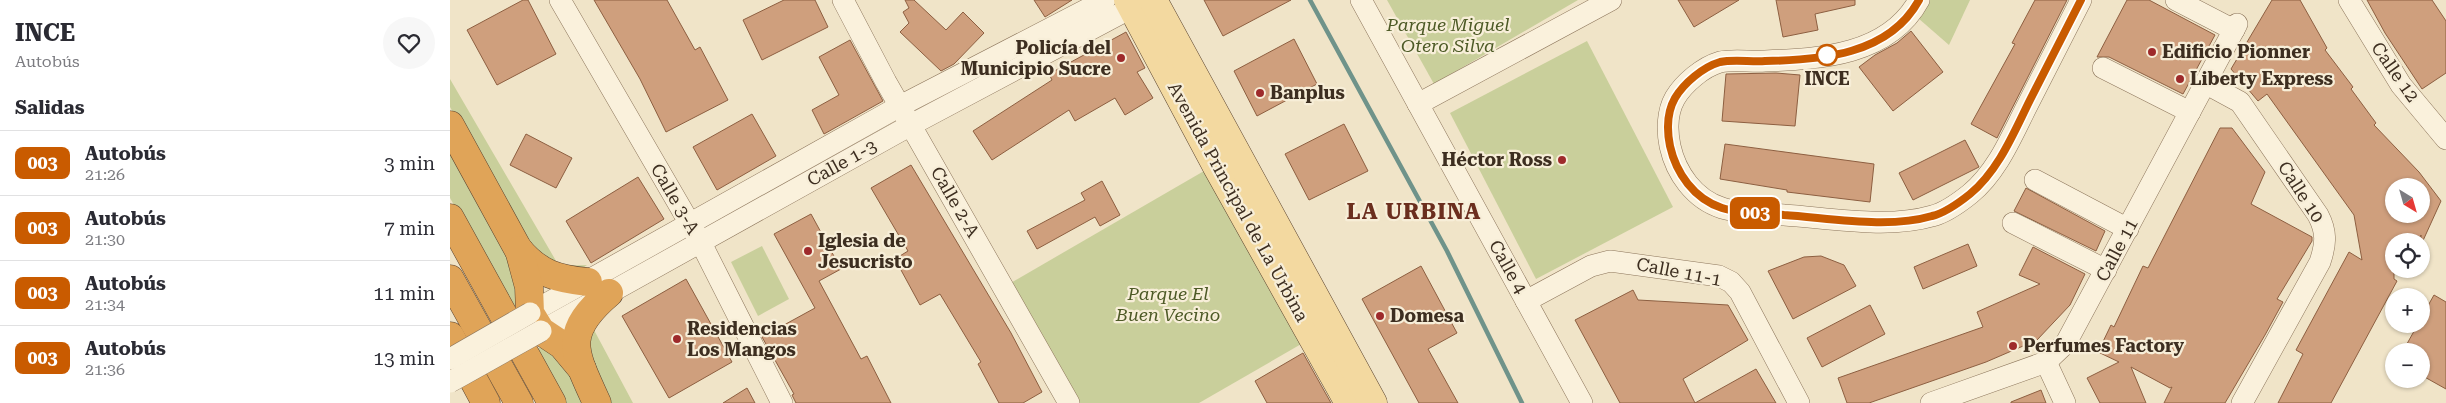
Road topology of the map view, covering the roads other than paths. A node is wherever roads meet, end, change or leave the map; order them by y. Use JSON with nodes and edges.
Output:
{"nodes":[{"id":1,"x":560,"y":0,"type":"edge"},
{"id":2,"x":842,"y":0,"type":"edge"},
{"id":3,"x":1105,"y":0,"type":"edge"},
{"id":4,"x":1361,"y":0,"type":"edge"},
{"id":5,"x":1610,"y":0,"type":"edge"},
{"id":6,"x":1919,"y":0,"type":"edge"},
{"id":7,"x":2081,"y":0,"type":"edge"},
{"id":8,"x":2176,"y":0,"type":"edge"},
{"id":9,"x":2350,"y":0,"type":"edge"},
{"id":10,"x":1140,"y":2,"type":"edge"},
{"id":11,"x":2103,"y":68,"type":"dead end"},
{"id":12,"x":2205,"y":83,"type":"junction"},
{"id":13,"x":1418,"y":104,"type":"junction"},
{"id":14,"x":900,"y":106,"type":"junction"},
{"id":15,"x":2190,"y":112,"type":"junction"},
{"id":16,"x":450,"y":125,"type":"edge"},
{"id":17,"x":911,"y":125,"type":"junction"},
{"id":18,"x":2446,"y":139,"type":"edge"},
{"id":19,"x":2035,"y":180,"type":"dead end"},
{"id":20,"x":450,"y":218,"type":"edge"},
{"id":21,"x":2013,"y":223,"type":"dead end"},
{"id":22,"x":2128,"y":229,"type":"junction"},
{"id":23,"x":695,"y":232,"type":"junction"},
{"id":24,"x":518,"y":248,"type":"junction"},
{"id":25,"x":2106,"y":270,"type":"junction"},
{"id":26,"x":450,"y":279,"type":"edge"},
{"id":27,"x":599,"y":288,"type":"junction"},
{"id":28,"x":1526,"y":301,"type":"junction"},
{"id":29,"x":536,"y":322,"type":"junction"},
{"id":30,"x":450,"y":336,"type":"edge"},
{"id":31,"x":450,"y":359,"type":"edge"},
{"id":32,"x":2046,"y":362,"type":"junction"},
{"id":33,"x":582,"y":369,"type":"junction"},
{"id":34,"x":450,"y":382,"type":"edge"},
{"id":35,"x":486,"y":403,"type":"edge"},
{"id":36,"x":519,"y":403,"type":"edge"},
{"id":37,"x":552,"y":403,"type":"edge"},
{"id":38,"x":597,"y":403,"type":"edge"},
{"id":39,"x":782,"y":403,"type":"edge"},
{"id":40,"x":1069,"y":403,"type":"edge"},
{"id":41,"x":1349,"y":403,"type":"edge"},
{"id":42,"x":1373,"y":403,"type":"edge"},
{"id":43,"x":1582,"y":403,"type":"edge"},
{"id":44,"x":1799,"y":403,"type":"edge"},
{"id":45,"x":1931,"y":403,"type":"edge"},
{"id":46,"x":2065,"y":403,"type":"edge"},
{"id":47,"x":2242,"y":403,"type":"edge"}],
"edges":[{"from":1,"to":23,"type":"street","name":"Calle 3-A"},
{"from":2,"to":14,"type":"street","name":"Calle 2-A"},
{"from":3,"to":14,"type":"street","name":"Calle 1-3"},
{"from":4,"to":13,"type":"street","name":"Calle 4"},
{"from":5,"to":13,"type":"street"},
{"from":6,"to":7,"type":"street"},
{"from":8,"to":12,"type":"street","name":"Calle 11"},
{"from":9,"to":18,"type":"street","name":"Calle 12"},
{"from":10,"to":17,"type":"street","name":"Calle 1-3"},
{"from":10,"to":41,"type":"main road","name":"Avenida Principal de La Urbina"},
{"from":10,"to":42,"type":"main road","name":"Avenida Principal de La Urbina"},
{"from":11,"to":15,"type":"street"},
{"from":12,"to":15,"type":"street","name":"Calle 11"},
{"from":12,"to":47,"type":"street","name":"Calle 10"},
{"from":13,"to":28,"type":"street","name":"Calle 4"},
{"from":14,"to":17,"type":"street","name":"Calle 2-A"},
{"from":14,"to":23,"type":"street","name":"Calle 1-3"},
{"from":15,"to":22,"type":"street","name":"Calle 11"},
{"from":16,"to":24,"type":"highway"},
{"from":17,"to":23,"type":"street","name":"Calle 1-3"},
{"from":17,"to":40,"type":"street","name":"Calle 2-A"},
{"from":19,"to":22,"type":"street"},
{"from":20,"to":37,"type":"highway"},
{"from":21,"to":25,"type":"street"},
{"from":22,"to":25,"type":"street","name":"Calle 11"},
{"from":23,"to":27,"type":"street","name":"Calle 1-3"},
{"from":23,"to":39,"type":"street","name":"Calle 3-A"},
{"from":24,"to":27,"type":"highway"},
{"from":24,"to":29,"type":"highway"},
{"from":25,"to":32,"type":"street","name":"Calle 11"},
{"from":26,"to":36,"type":"highway"},
{"from":27,"to":29,"type":"street","name":"Calle 1-3"},
{"from":27,"to":33,"type":"highway"},
{"from":28,"to":43,"type":"street","name":"Calle 4"},
{"from":28,"to":44,"type":"street","name":"Calle 11-1"},
{"from":29,"to":31,"type":"street","bridge":true},
{"from":29,"to":33,"type":"highway"},
{"from":29,"to":34,"type":"street","bridge":true},
{"from":30,"to":35,"type":"highway"},
{"from":32,"to":45,"type":"street","name":"Calle 11"},
{"from":32,"to":46,"type":"street"},
{"from":33,"to":38,"type":"highway"}]}
